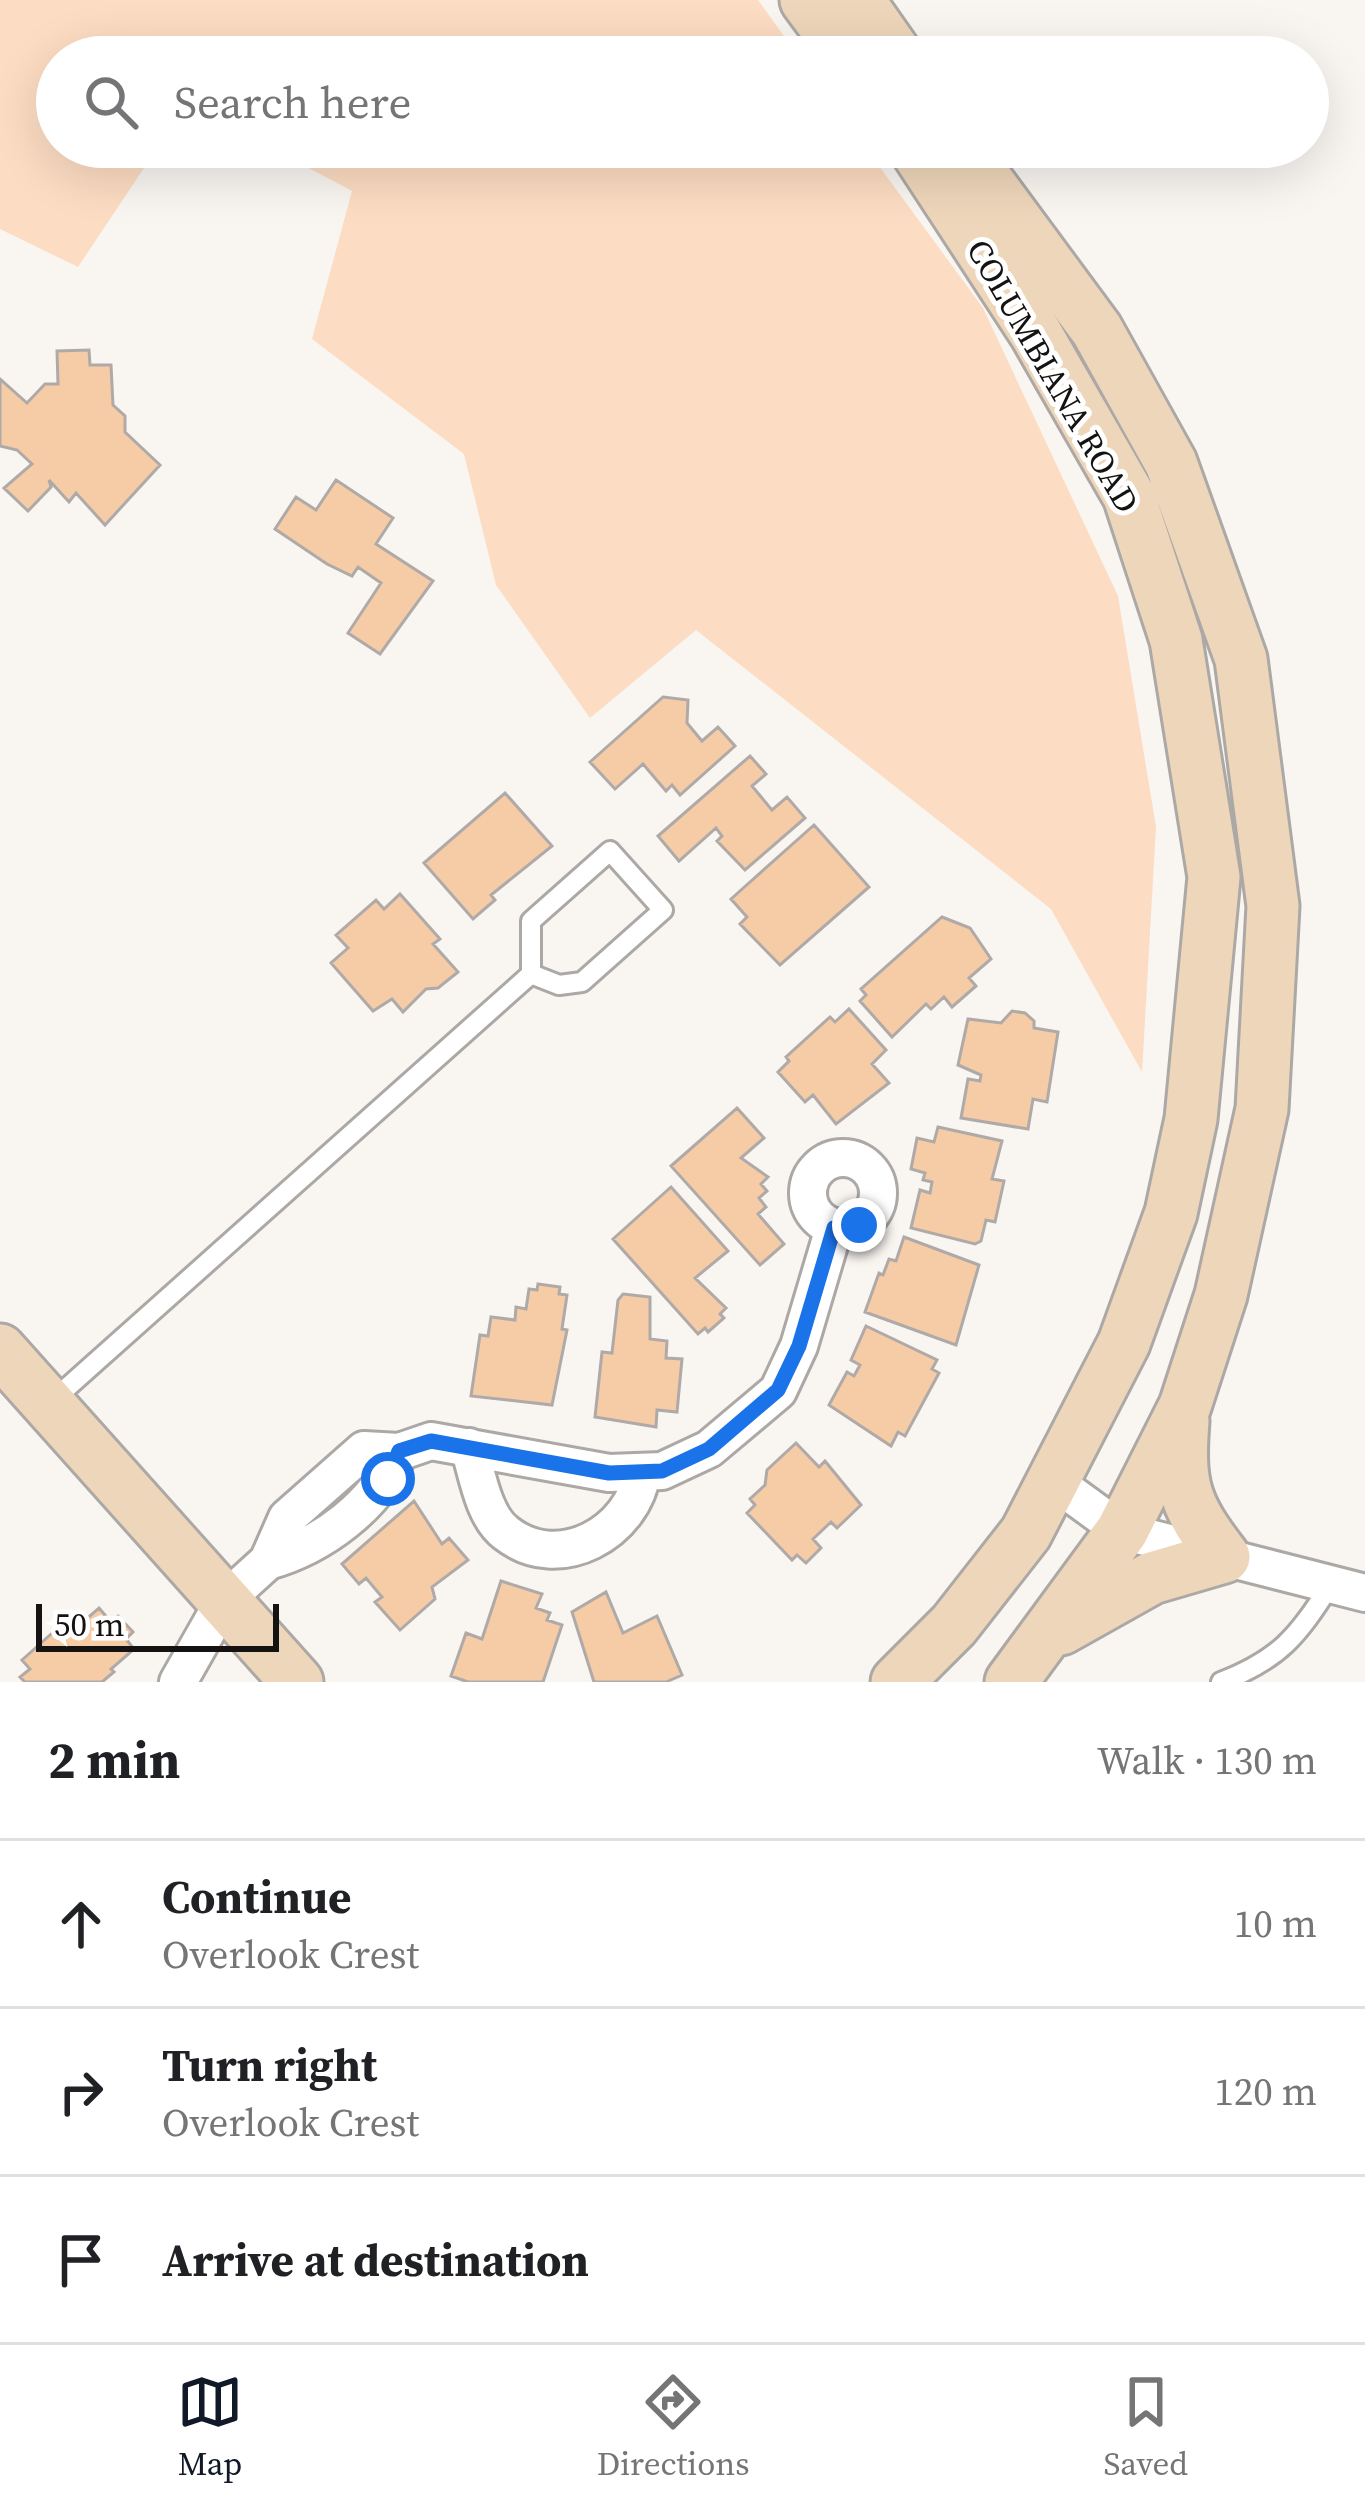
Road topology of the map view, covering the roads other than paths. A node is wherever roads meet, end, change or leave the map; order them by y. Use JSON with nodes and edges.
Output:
{"nodes":[{"id":1,"x":806,"y":0,"type":"edge"},
{"id":2,"x":858,"y":0,"type":"edge"},
{"id":3,"x":833,"y":36,"type":"edge"},
{"id":4,"x":883,"y":36,"type":"edge"},
{"id":5,"x":928,"y":168,"type":"edge"},
{"id":6,"x":977,"y":168,"type":"edge"},
{"id":7,"x":531,"y":974,"type":"junction"},
{"id":8,"x":834,"y":1228,"type":"dead end"},
{"id":9,"x":0,"y":1350,"type":"edge"},
{"id":10,"x":48,"y":1404,"type":"junction"},
{"id":11,"x":1184,"y":1406,"type":"junction"},
{"id":12,"x":469,"y":1447,"type":"junction"},
{"id":13,"x":642,"y":1472,"type":"junction"},
{"id":14,"x":1052,"y":1480,"type":"junction"},
{"id":15,"x":1122,"y":1531,"type":"junction"},
{"id":16,"x":1224,"y":1557,"type":"junction"},
{"id":17,"x":1348,"y":1588,"type":"edge"},
{"id":18,"x":224,"y":1601,"type":"junction"},
{"id":19,"x":1045,"y":1638,"type":"junction"},
{"id":20,"x":178,"y":1682,"type":"edge"},
{"id":21,"x":297,"y":1682,"type":"edge"},
{"id":22,"x":897,"y":1682,"type":"edge"},
{"id":23,"x":1011,"y":1682,"type":"edge"},
{"id":24,"x":1221,"y":1682,"type":"edge"}],
"edges":[{"from":1,"to":3,"type":"main road"},
{"from":2,"to":4,"type":"main road"},
{"from":5,"to":14,"type":"main road","name":"COLUMBIANA ROAD"},
{"from":6,"to":11,"type":"main road","name":"COLUMBIANA ROAD"},
{"from":7,"to":7,"type":"lane"},
{"from":7,"to":10,"type":"lane"},
{"from":8,"to":13,"type":"street"},
{"from":9,"to":10,"type":"main road"},
{"from":10,"to":18,"type":"main road"},
{"from":11,"to":15,"type":"main road","name":"COLUMBIANA ROAD"},
{"from":11,"to":16,"type":"main road"},
{"from":12,"to":13,"type":"street"},
{"from":12,"to":13,"type":"street"},
{"from":12,"to":18,"type":"street"},
{"from":14,"to":15,"type":"street"},
{"from":14,"to":22,"type":"main road","name":"COLUMBIANA ROAD"},
{"from":15,"to":16,"type":"street"},
{"from":15,"to":19,"type":"main road","name":"COLUMBIANA ROAD"},
{"from":16,"to":17,"type":"street"},
{"from":16,"to":19,"type":"main road"},
{"from":17,"to":24,"type":"lane"},
{"from":18,"to":20,"type":"street"},
{"from":18,"to":21,"type":"main road"},
{"from":19,"to":23,"type":"main road","name":"COLUMBIANA ROAD"}]}
